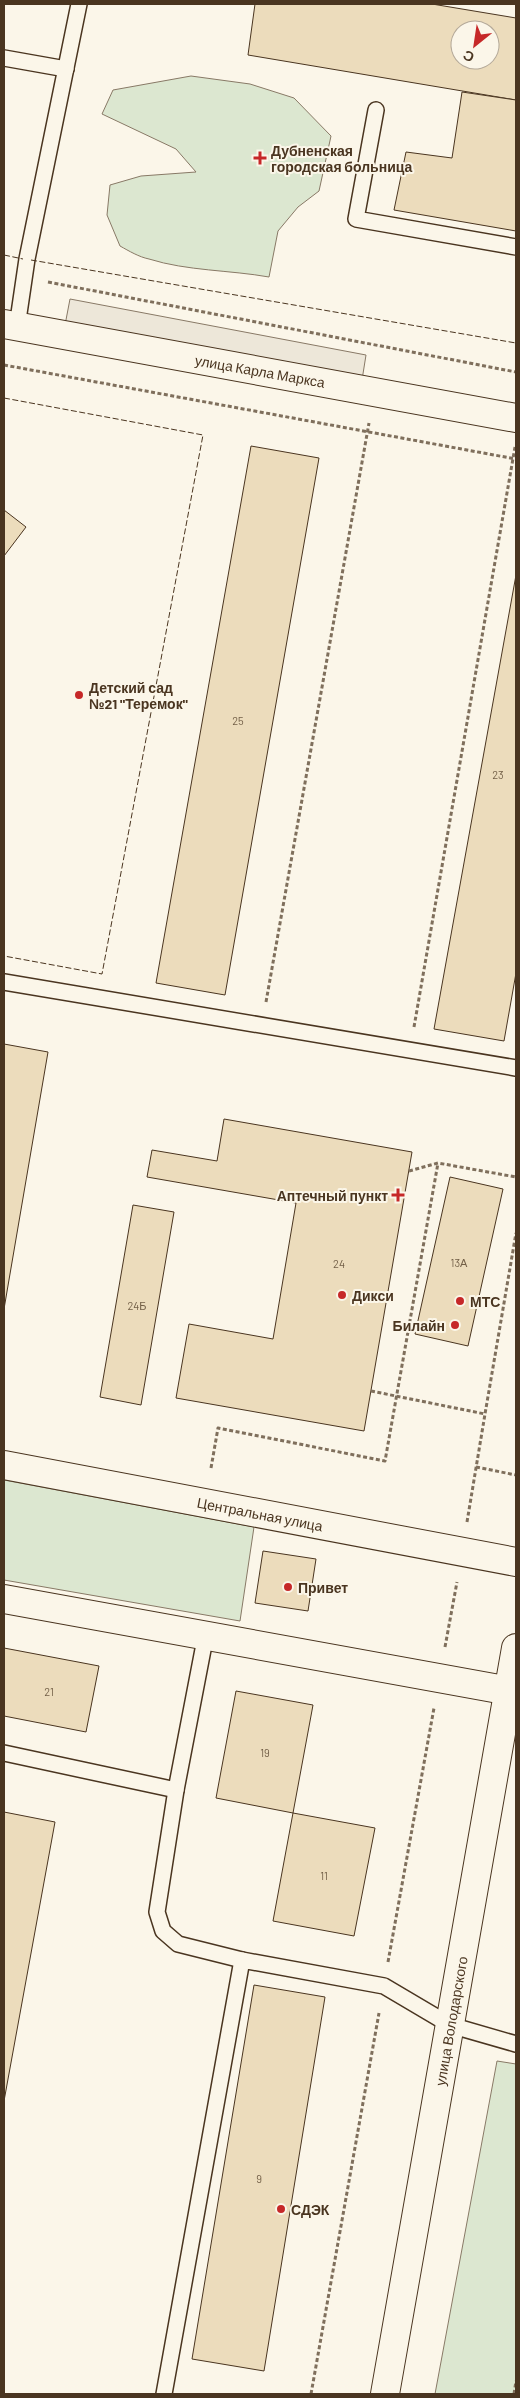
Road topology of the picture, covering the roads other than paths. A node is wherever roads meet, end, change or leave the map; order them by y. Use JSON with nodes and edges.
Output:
{"nodes":[{"id":1,"x":79,"y":4,"type":"edge"},
{"id":2,"x":4,"y":58,"type":"edge"},
{"id":3,"x":66,"y":69,"type":"junction"},
{"id":4,"x":376,"y":110,"type":"dead end"},
{"id":5,"x":516,"y":247,"type":"edge"},
{"id":6,"x":10,"y":326,"type":"edge"},
{"id":7,"x":516,"y":418,"type":"edge"},
{"id":8,"x":4,"y":982,"type":"edge"},
{"id":9,"x":516,"y":1068,"type":"edge"},
{"id":10,"x":4,"y":1464,"type":"edge"},
{"id":11,"x":516,"y":1562,"type":"edge"},
{"id":12,"x":4,"y":1599,"type":"edge"},
{"id":13,"x":206,"y":1634,"type":"junction"},
{"id":14,"x":516,"y":1648,"type":"edge"},
{"id":15,"x":512,"y":1692,"type":"edge"},
{"id":16,"x":4,"y":1754,"type":"edge"},
{"id":17,"x":176,"y":1790,"type":"junction"},
{"id":18,"x":242,"y":1960,"type":"junction"},
{"id":19,"x":450,"y":2026,"type":"junction"},
{"id":20,"x":516,"y":2044,"type":"edge"},
{"id":21,"x":164,"y":2394,"type":"edge"},
{"id":22,"x":385,"y":2394,"type":"edge"}],
"edges":[{"from":1,"to":3,"type":"lane"},
{"from":2,"to":3,"type":"lane"},
{"from":3,"to":6,"type":"lane"},
{"from":4,"to":5,"type":"lane"},
{"from":6,"to":7,"type":"street","name":"улица Карла Маркса"},
{"from":8,"to":9,"type":"lane"},
{"from":10,"to":11,"type":"street","name":"Центральная улица"},
{"from":12,"to":13,"type":"street"},
{"from":13,"to":15,"type":"street"},
{"from":13,"to":17,"type":"lane"},
{"from":14,"to":15,"type":"street","name":"улица Володарского"},
{"from":15,"to":19,"type":"street","name":"улица Володарского"},
{"from":16,"to":17,"type":"lane"},
{"from":17,"to":18,"type":"lane"},
{"from":18,"to":19,"type":"lane"},
{"from":18,"to":21,"type":"lane"},
{"from":19,"to":20,"type":"lane"},
{"from":19,"to":22,"type":"street","name":"улица Володарского"}]}
